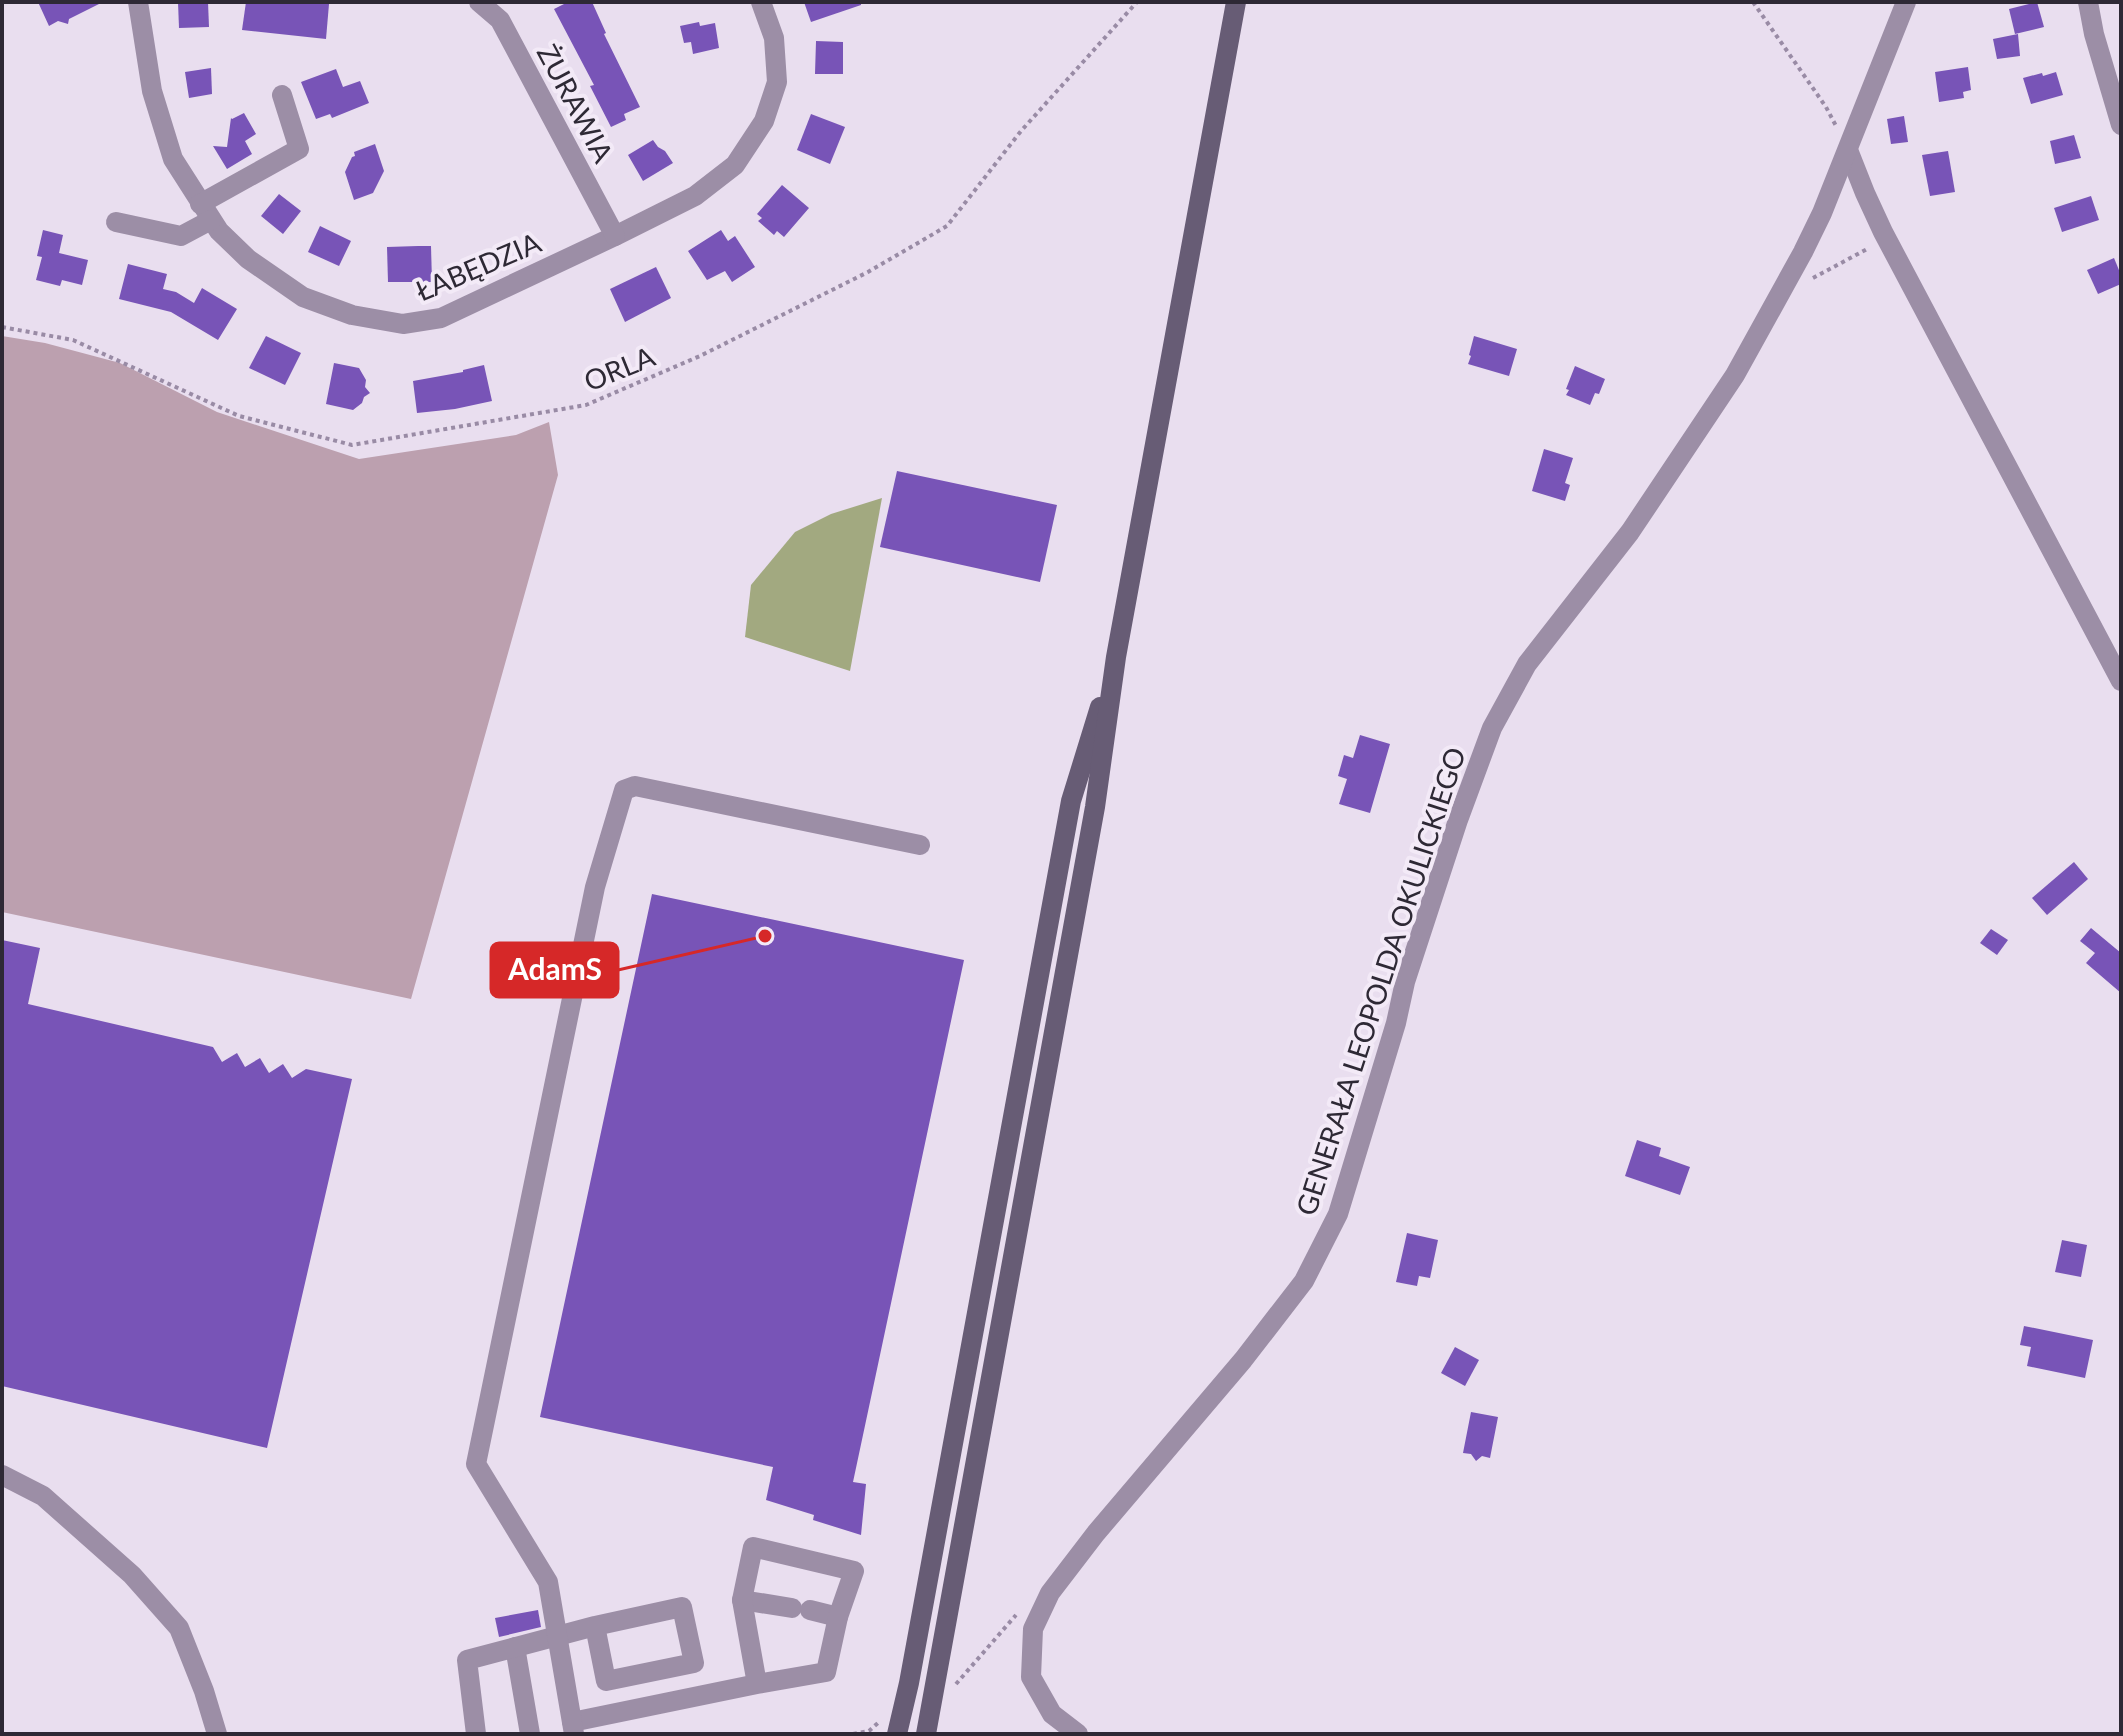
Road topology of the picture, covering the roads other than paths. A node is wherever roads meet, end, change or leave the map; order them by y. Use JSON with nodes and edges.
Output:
{"nodes":[{"id":1,"x":138,"y":2,"type":"edge"},
{"id":2,"x":479,"y":2,"type":"edge"},
{"id":3,"x":761,"y":2,"type":"edge"},
{"id":4,"x":1236,"y":2,"type":"edge"},
{"id":5,"x":1906,"y":2,"type":"edge"},
{"id":6,"x":2088,"y":2,"type":"edge"},
{"id":7,"x":282,"y":95,"type":"dead end"},
{"id":8,"x":2121,"y":125,"type":"edge"},
{"id":9,"x":1848,"y":150,"type":"junction"},
{"id":10,"x":206,"y":212,"type":"junction"},
{"id":11,"x":116,"y":222,"type":"dead end"},
{"id":12,"x":615,"y":236,"type":"junction"},
{"id":13,"x":1116,"y":657,"type":"junction"},
{"id":14,"x":2121,"y":681,"type":"edge"},
{"id":15,"x":920,"y":845,"type":"dead end"},
{"id":16,"x":2,"y":1475,"type":"edge"},
{"id":17,"x":742,"y":1600,"type":"junction"},
{"id":18,"x":838,"y":1617,"type":"junction"},
{"id":19,"x":595,"y":1626,"type":"junction"},
{"id":20,"x":558,"y":1636,"type":"junction"},
{"id":21,"x":515,"y":1647,"type":"junction"},
{"id":22,"x":757,"y":1684,"type":"junction"},
{"id":23,"x":573,"y":1728,"type":"edge"},
{"id":24,"x":217,"y":1734,"type":"edge"},
{"id":25,"x":476,"y":1734,"type":"edge"},
{"id":26,"x":530,"y":1734,"type":"edge"},
{"id":27,"x":897,"y":1734,"type":"edge"},
{"id":28,"x":926,"y":1734,"type":"edge"},
{"id":29,"x":1078,"y":1734,"type":"edge"}],
"edges":[{"from":1,"to":10,"type":"street","name":"ŁABĘDZIA"},
{"from":2,"to":12,"type":"street","name":"ŻURAWIA"},
{"from":3,"to":12,"type":"street","name":"ŁABĘDZIA"},
{"from":4,"to":13,"type":"main road"},
{"from":5,"to":9,"type":"street","name":"GENERAŁA LEOPOLDA OKULICKIEGO"},
{"from":6,"to":8,"type":"street"},
{"from":7,"to":10,"type":"street"},
{"from":9,"to":14,"type":"street"},
{"from":9,"to":29,"type":"street","name":"GENERAŁA LEOPOLDA OKULICKIEGO"},
{"from":10,"to":11,"type":"street"},
{"from":10,"to":12,"type":"street","name":"ŁABĘDZIA"},
{"from":13,"to":27,"type":"main road"},
{"from":13,"to":28,"type":"main road"},
{"from":15,"to":20,"type":"street"},
{"from":16,"to":24,"type":"street"},
{"from":17,"to":18,"type":"street"},
{"from":17,"to":18,"type":"street"},
{"from":17,"to":22,"type":"street"},
{"from":18,"to":22,"type":"street"},
{"from":19,"to":19,"type":"street"},
{"from":19,"to":20,"type":"street"},
{"from":20,"to":21,"type":"street"},
{"from":20,"to":23,"type":"street"},
{"from":21,"to":25,"type":"street"},
{"from":21,"to":26,"type":"street"},
{"from":22,"to":23,"type":"street"}]}
